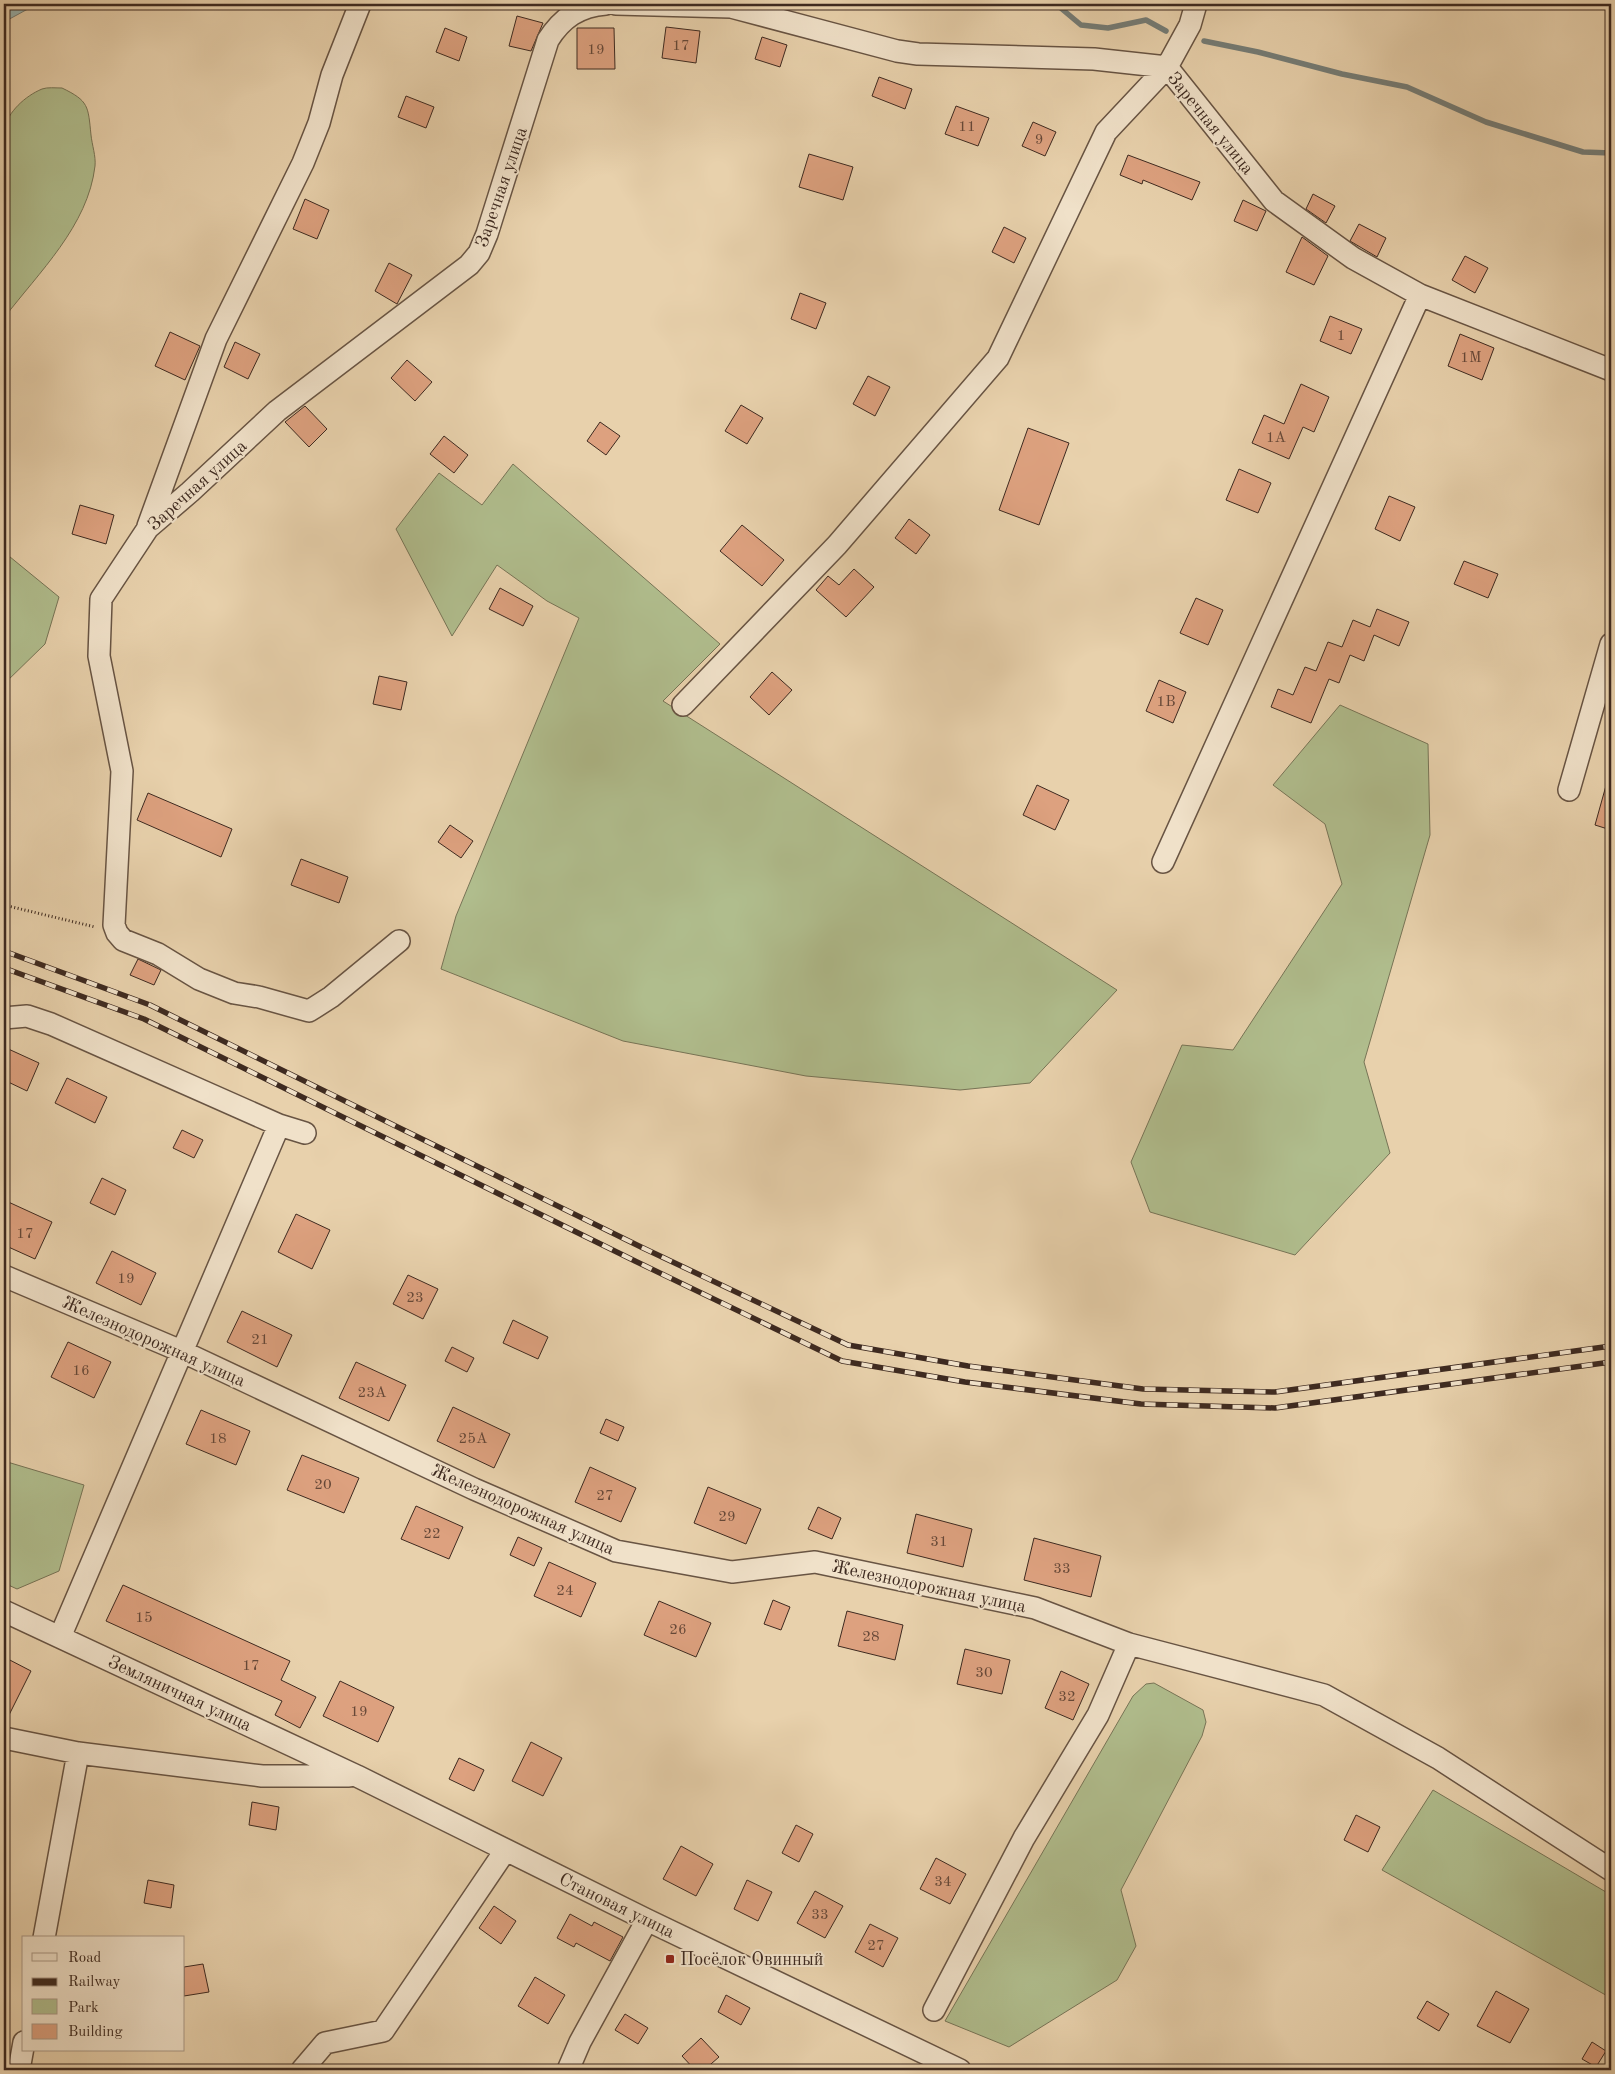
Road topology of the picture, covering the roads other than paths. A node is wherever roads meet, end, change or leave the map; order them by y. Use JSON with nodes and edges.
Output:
{"nodes":[{"id":1,"x":360,"y":4,"type":"edge"},
{"id":2,"x":606,"y":4,"type":"edge"},
{"id":3,"x":616,"y":4,"type":"edge"},
{"id":4,"x":1196,"y":4,"type":"edge"},
{"id":5,"x":1167,"y":67,"type":"junction"},
{"id":6,"x":1420,"y":295,"type":"junction"},
{"id":7,"x":1611,"y":370,"type":"edge"},
{"id":8,"x":148,"y":528,"type":"junction"},
{"id":9,"x":1611,"y":644,"type":"edge"},
{"id":10,"x":683,"y":705,"type":"dead end"},
{"id":11,"x":1569,"y":790,"type":"dead end"},
{"id":12,"x":1163,"y":862,"type":"dead end"},
{"id":13,"x":399,"y":940,"type":"dead end"},
{"id":14,"x":4,"y":1018,"type":"edge"},
{"id":15,"x":279,"y":1125,"type":"junction"},
{"id":16,"x":305,"y":1133,"type":"dead end"},
{"id":17,"x":4,"y":1276,"type":"edge"},
{"id":18,"x":181,"y":1351,"type":"junction"},
{"id":19,"x":4,"y":1611,"type":"edge"},
{"id":20,"x":60,"y":1637,"type":"junction"},
{"id":21,"x":1129,"y":1644,"type":"junction"},
{"id":22,"x":4,"y":1738,"type":"edge"},
{"id":23,"x":78,"y":1753,"type":"junction"},
{"id":24,"x":357,"y":1776,"type":"junction"},
{"id":25,"x":505,"y":1851,"type":"junction"},
{"id":26,"x":1611,"y":1870,"type":"edge"},
{"id":27,"x":647,"y":1920,"type":"junction"},
{"id":28,"x":44,"y":1936,"type":"edge"},
{"id":29,"x":934,"y":2010,"type":"dead end"},
{"id":30,"x":22,"y":2051,"type":"edge"},
{"id":31,"x":18,"y":2070,"type":"edge"},
{"id":32,"x":302,"y":2070,"type":"edge"},
{"id":33,"x":568,"y":2070,"type":"edge"},
{"id":34,"x":960,"y":2070,"type":"edge"}],
"edges":[{"from":1,"to":8,"type":"street"},
{"from":2,"to":8,"type":"street","name":"Заречная улица"},
{"from":3,"to":5,"type":"street","name":"Заречная улица"},
{"from":4,"to":5,"type":"street"},
{"from":5,"to":6,"type":"street","name":"Заречная улица"},
{"from":5,"to":10,"type":"street"},
{"from":6,"to":7,"type":"street","name":"Заречная улица"},
{"from":6,"to":12,"type":"street"},
{"from":8,"to":13,"type":"street","name":"Заречная улица"},
{"from":9,"to":11,"type":"street"},
{"from":14,"to":15,"type":"street"},
{"from":15,"to":16,"type":"street"},
{"from":15,"to":18,"type":"street"},
{"from":17,"to":18,"type":"street","name":"Железнодорожная улица"},
{"from":18,"to":20,"type":"street"},
{"from":18,"to":21,"type":"street","name":"Железнодорожная улица"},
{"from":19,"to":20,"type":"street","name":"Земляничная улица"},
{"from":20,"to":24,"type":"street","name":"Земляничная улица"},
{"from":21,"to":26,"type":"street","name":"Железнодорожная улица"},
{"from":21,"to":29,"type":"street"},
{"from":22,"to":23,"type":"street"},
{"from":23,"to":24,"type":"street"},
{"from":23,"to":28,"type":"street"},
{"from":24,"to":25,"type":"street","name":"Становая улица"},
{"from":25,"to":27,"type":"street","name":"Становая улица"},
{"from":25,"to":32,"type":"street"},
{"from":27,"to":33,"type":"street"},
{"from":27,"to":34,"type":"street","name":"Становая улица"},
{"from":30,"to":31,"type":"street"}]}
